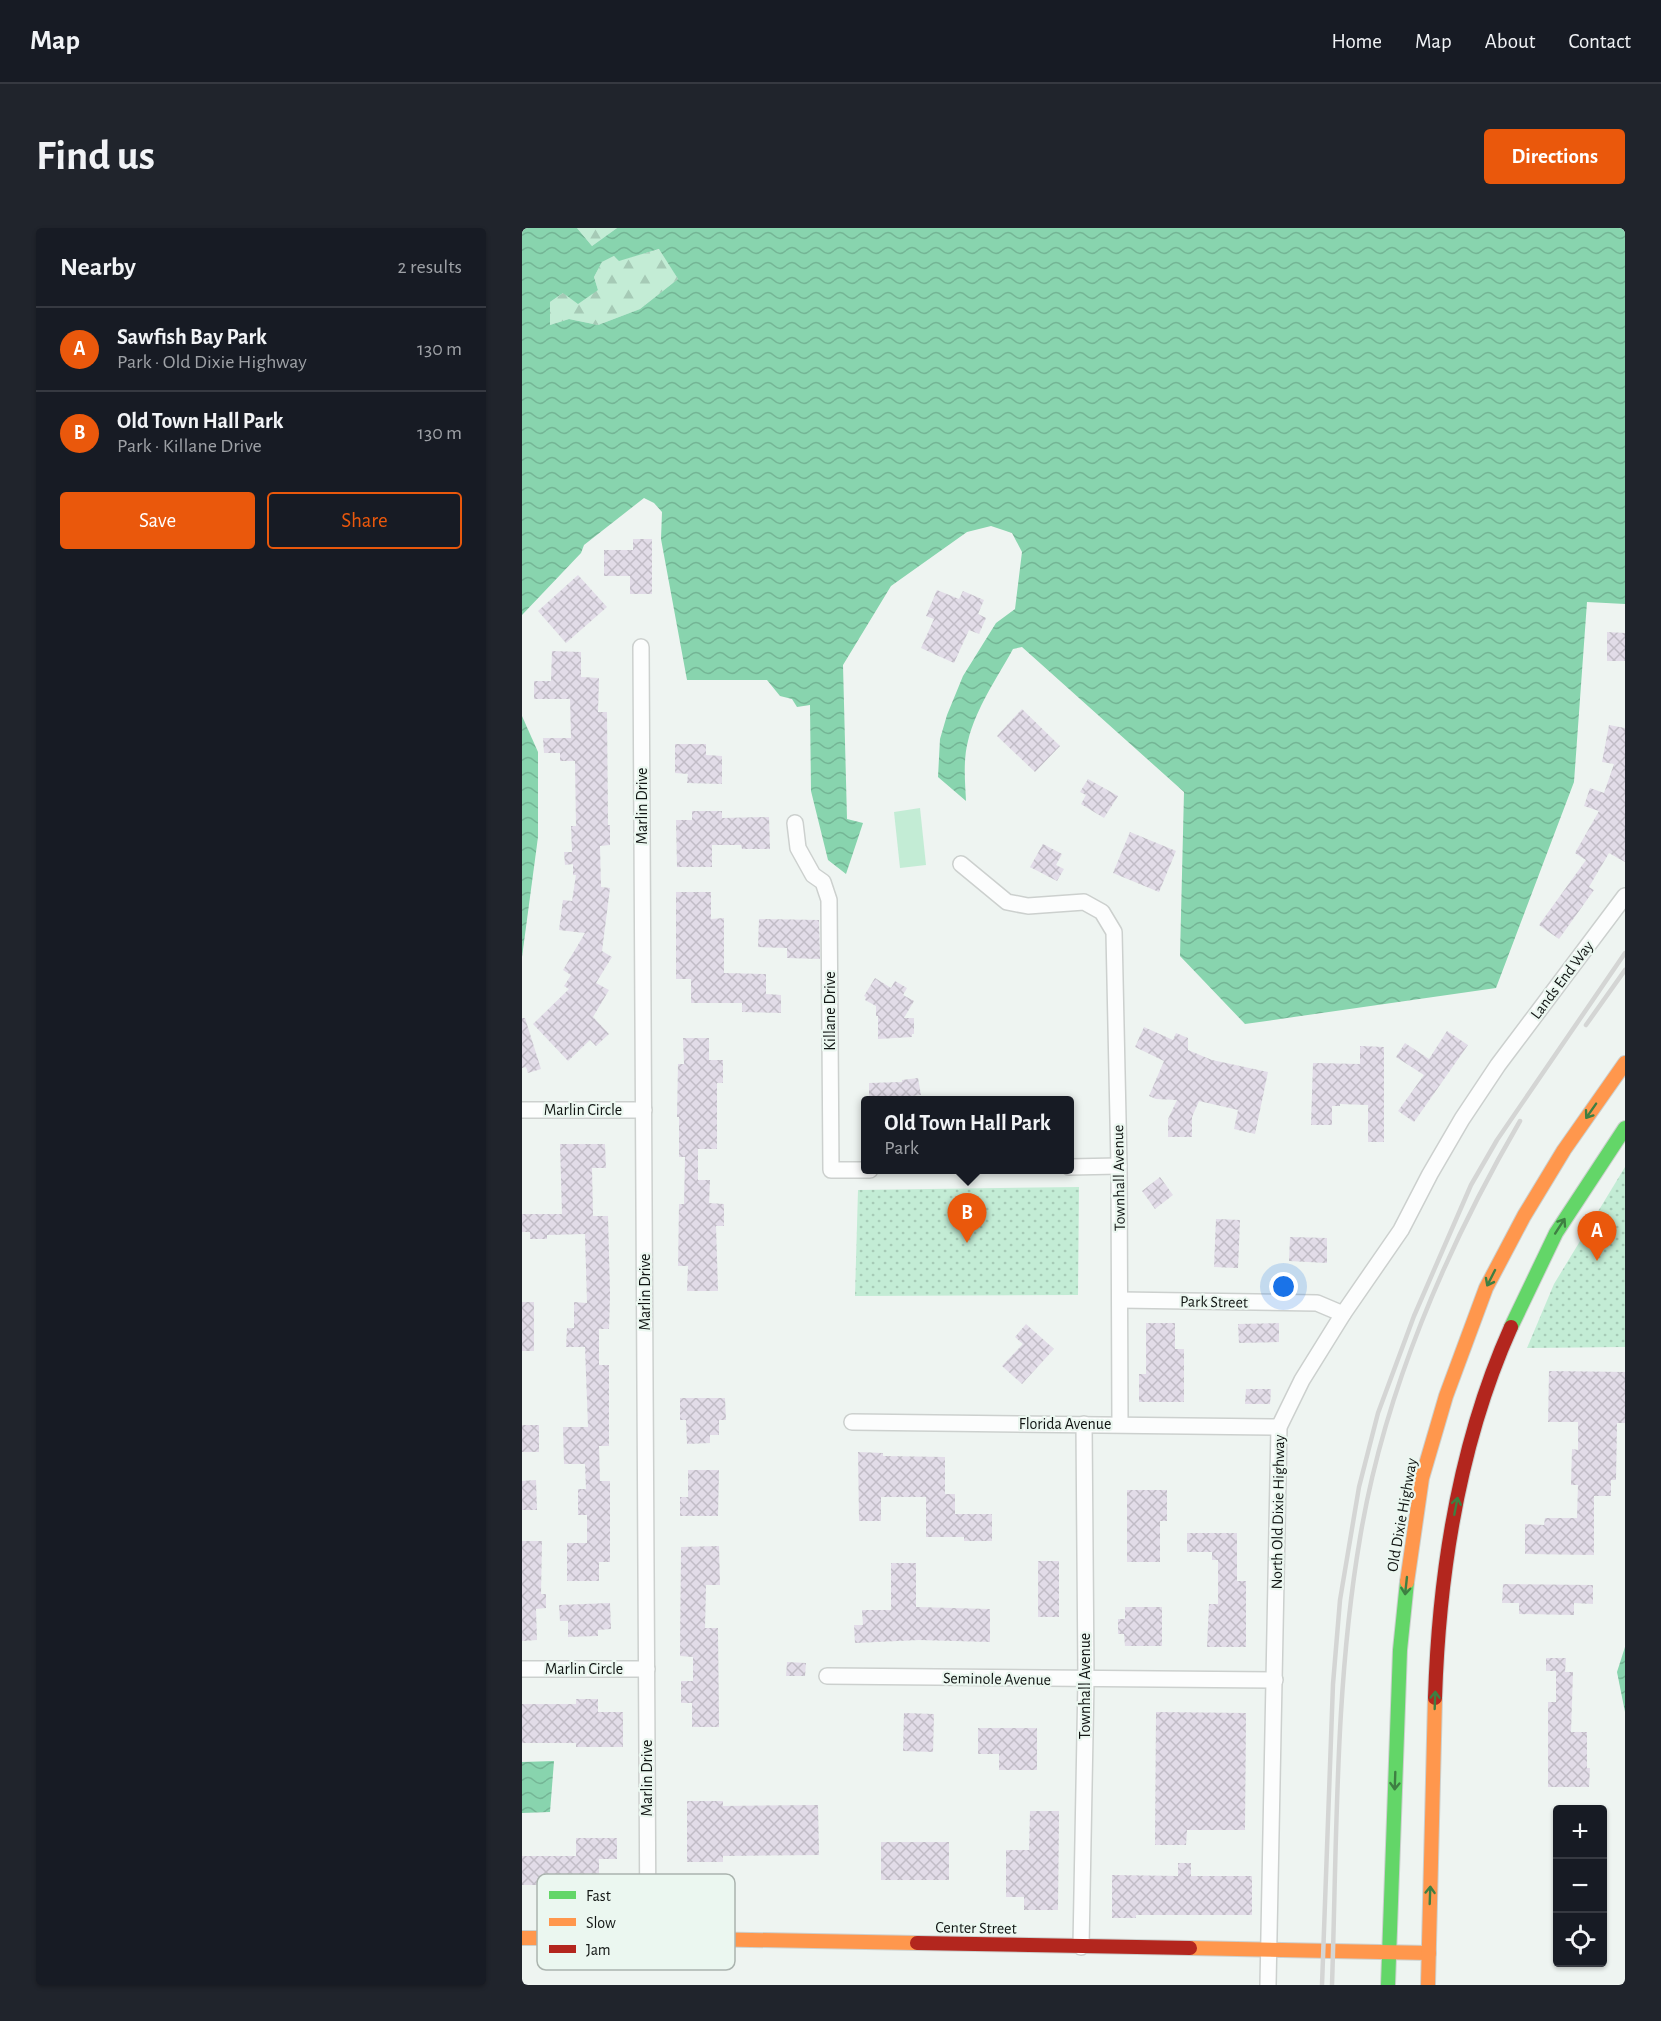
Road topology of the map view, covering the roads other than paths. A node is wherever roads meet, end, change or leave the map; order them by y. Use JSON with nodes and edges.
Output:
{"nodes":[{"id":1,"x":641,"y":647,"type":"dead end"},
{"id":2,"x":795,"y":824,"type":"dead end"},
{"id":3,"x":961,"y":864,"type":"dead end"},
{"id":4,"x":1625,"y":896,"type":"edge"},
{"id":5,"x":1625,"y":1064,"type":"edge"},
{"id":6,"x":1498,"y":1065,"type":"joint"},
{"id":7,"x":522,"y":1110,"type":"edge"},
{"id":8,"x":644,"y":1110,"type":"junction"},
{"id":9,"x":1625,"y":1128,"type":"edge"},
{"id":10,"x":1119,"y":1166,"type":"junction"},
{"id":11,"x":1074,"y":1167,"type":"edge"},
{"id":12,"x":861,"y":1170,"type":"edge"},
{"id":13,"x":1120,"y":1300,"type":"junction"},
{"id":14,"x":1343,"y":1314,"type":"junction"},
{"id":15,"x":852,"y":1422,"type":"dead end"},
{"id":16,"x":1120,"y":1424,"type":"junction"},
{"id":17,"x":1084,"y":1425,"type":"junction"},
{"id":18,"x":1279,"y":1427,"type":"junction"},
{"id":19,"x":522,"y":1669,"type":"edge"},
{"id":20,"x":647,"y":1669,"type":"junction"},
{"id":21,"x":827,"y":1677,"type":"dead end"},
{"id":22,"x":1086,"y":1680,"type":"junction"},
{"id":23,"x":1275,"y":1680,"type":"junction"},
{"id":24,"x":648,"y":1874,"type":"edge"},
{"id":25,"x":735,"y":1940,"type":"edge"},
{"id":26,"x":1081,"y":1947,"type":"junction"},
{"id":27,"x":1269,"y":1951,"type":"junction"},
{"id":28,"x":1389,"y":1953,"type":"junction"},
{"id":29,"x":1429,"y":1953,"type":"junction"},
{"id":30,"x":1268,"y":1985,"type":"edge"},
{"id":31,"x":1388,"y":1985,"type":"edge"},
{"id":32,"x":1428,"y":1985,"type":"edge"}],
"edges":[{"from":1,"to":8,"type":"street","name":"Marlin Drive"},
{"from":2,"to":12,"type":"street","name":"Killane Drive"},
{"from":3,"to":10,"type":"street","name":"Townhall Avenue"},
{"from":4,"to":6,"type":"street","name":"Lands End Way"},
{"from":5,"to":28,"type":"main road","name":"Old Dixie Highway","one_way":true},
{"from":6,"to":14,"type":"street","name":"North Old Dixie Highway"},
{"from":7,"to":8,"type":"street","name":"Marlin Circle"},
{"from":8,"to":20,"type":"street","name":"Marlin Drive"},
{"from":29,"to":9,"type":"main road","one_way":true},
{"from":10,"to":11,"type":"street"},
{"from":10,"to":13,"type":"street","name":"Townhall Avenue"},
{"from":13,"to":14,"type":"street","name":"Park Street"},
{"from":13,"to":16,"type":"street","name":"Townhall Avenue"},
{"from":14,"to":18,"type":"street","name":"North Old Dixie Highway"},
{"from":15,"to":17,"type":"street","name":"Florida Avenue"},
{"from":16,"to":17,"type":"street","name":"Florida Avenue"},
{"from":16,"to":18,"type":"street","name":"Florida Avenue"},
{"from":17,"to":22,"type":"street","name":"Townhall Avenue"},
{"from":18,"to":23,"type":"street","name":"North Old Dixie Highway"},
{"from":19,"to":20,"type":"street","name":"Marlin Circle"},
{"from":20,"to":24,"type":"street","name":"Marlin Drive"},
{"from":21,"to":22,"type":"street","name":"Seminole Avenue"},
{"from":22,"to":23,"type":"street","name":"Seminole Avenue"},
{"from":22,"to":26,"type":"street","name":"Townhall Avenue"},
{"from":23,"to":27,"type":"street","name":"North Old Dixie Highway"},
{"from":25,"to":26,"type":"main road","name":"Center Street"},
{"from":26,"to":27,"type":"main road","name":"Center Street"},
{"from":27,"to":28,"type":"main road","name":"Center Street"},
{"from":27,"to":30,"type":"street","name":"North Old Dixie Highway"},
{"from":28,"to":29,"type":"main road","name":"Center Street"},
{"from":28,"to":31,"type":"main road","name":"Old Dixie Highway"},
{"from":29,"to":32,"type":"main road"}]}
